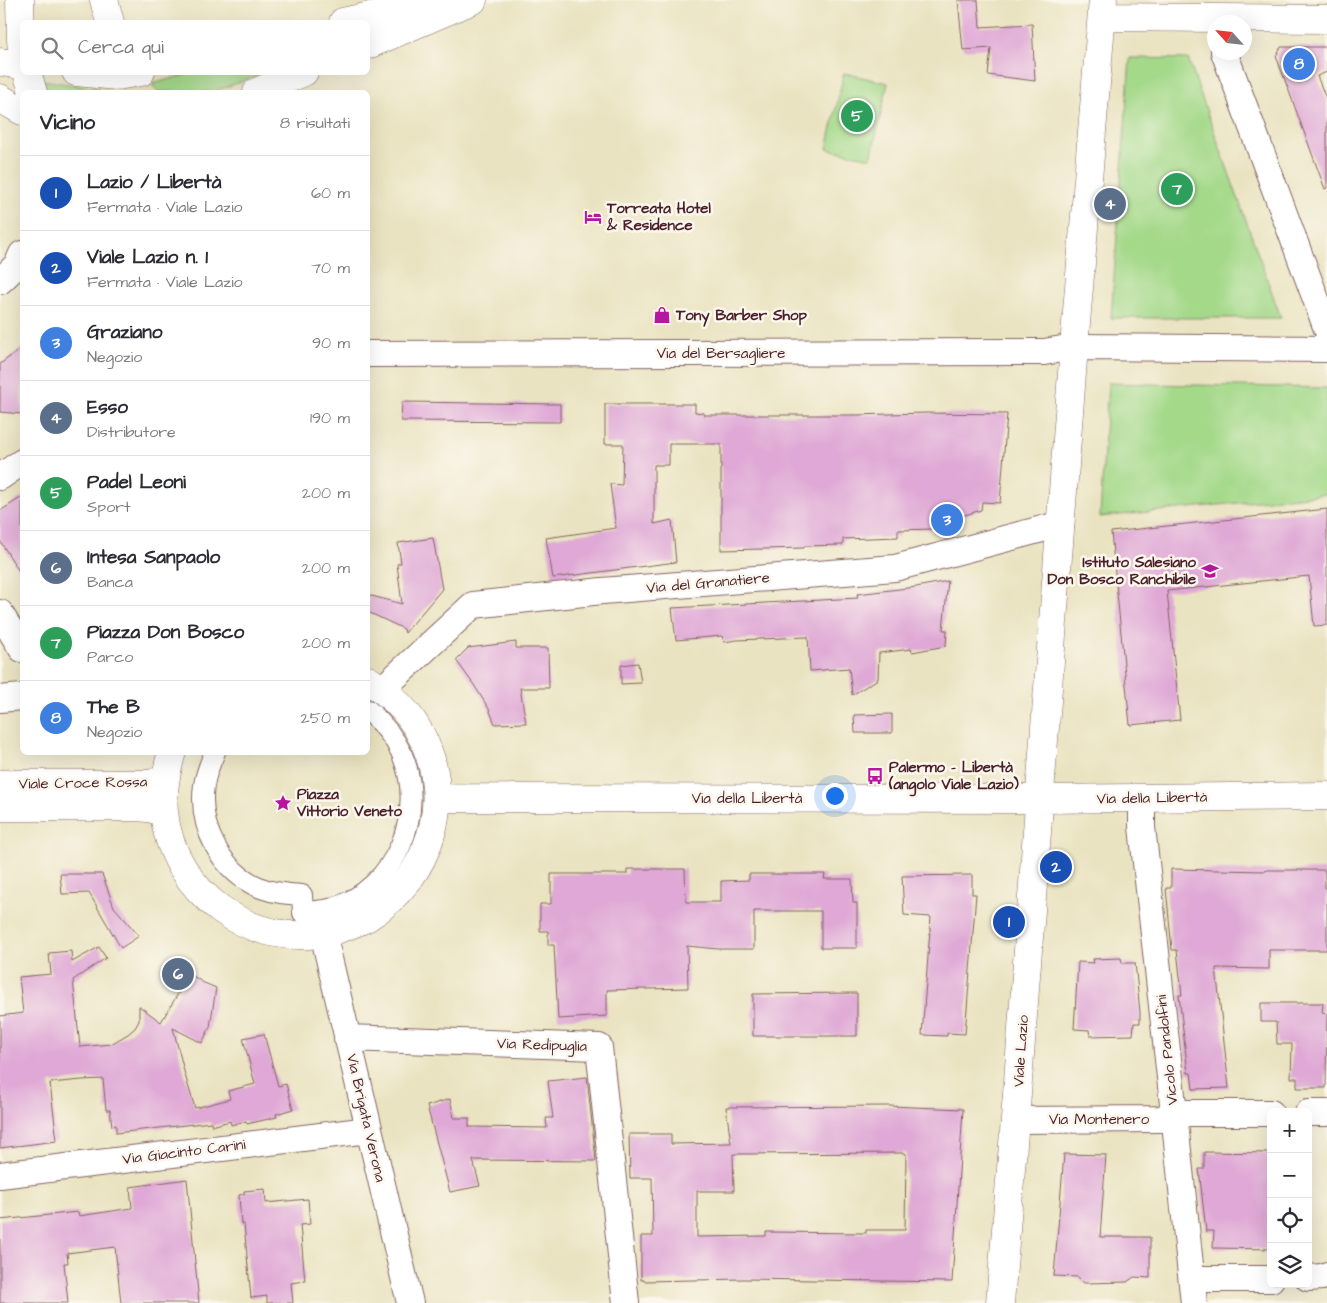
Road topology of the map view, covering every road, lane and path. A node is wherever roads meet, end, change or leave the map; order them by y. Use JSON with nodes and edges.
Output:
{"nodes":[{"id":1,"x":20,"y":0,"type":"edge"},
{"id":2,"x":104,"y":0,"type":"edge"},
{"id":3,"x":444,"y":0,"type":"edge"},
{"id":4,"x":473,"y":0,"type":"edge"},
{"id":5,"x":1102,"y":9,"type":"edge"},
{"id":6,"x":1207,"y":16,"type":"edge"},
{"id":7,"x":1252,"y":17,"type":"edge"},
{"id":8,"x":1327,"y":19,"type":"edge"},
{"id":9,"x":21,"y":20,"type":"edge"},
{"id":10,"x":109,"y":20,"type":"edge"},
{"id":11,"x":352,"y":20,"type":"edge"},
{"id":12,"x":370,"y":44,"type":"edge"},
{"id":13,"x":1227,"y":60,"type":"edge"},
{"id":14,"x":0,"y":62,"type":"edge"},
{"id":15,"x":20,"y":65,"type":"edge"},
{"id":16,"x":28,"y":75,"type":"edge"},
{"id":17,"x":110,"y":75,"type":"edge"},
{"id":18,"x":297,"y":75,"type":"edge"},
{"id":19,"x":131,"y":81,"type":"edge"},
{"id":20,"x":32,"y":90,"type":"edge"},
{"id":21,"x":262,"y":90,"type":"edge"},
{"id":22,"x":0,"y":98,"type":"edge"},
{"id":23,"x":20,"y":110,"type":"edge"},
{"id":24,"x":20,"y":258,"type":"edge"},
{"id":25,"x":20,"y":272,"type":"edge"},
{"id":26,"x":0,"y":283,"type":"edge"},
{"id":27,"x":1327,"y":329,"type":"edge"},
{"id":28,"x":1074,"y":347,"type":"junction"},
{"id":29,"x":1327,"y":350,"type":"edge"},
{"id":30,"x":370,"y":354,"type":"edge"},
{"id":31,"x":20,"y":463,"type":"edge"},
{"id":32,"x":0,"y":477,"type":"edge"},
{"id":33,"x":1061,"y":524,"type":"junction"},
{"id":34,"x":0,"y":613,"type":"edge"},
{"id":35,"x":20,"y":645,"type":"edge"},
{"id":36,"x":372,"y":693,"type":"edge"},
{"id":37,"x":20,"y":697,"type":"edge"},
{"id":38,"x":0,"y":699,"type":"edge"},
{"id":39,"x":171,"y":755,"type":"edge"},
{"id":40,"x":214,"y":755,"type":"edge"},
{"id":41,"x":164,"y":779,"type":"junction"},
{"id":42,"x":0,"y":784,"type":"edge"},
{"id":43,"x":1327,"y":796,"type":"edge"},
{"id":44,"x":437,"y":798,"type":"junction"},
{"id":45,"x":1142,"y":798,"type":"junction"},
{"id":46,"x":1040,"y":799,"type":"junction"},
{"id":47,"x":0,"y":807,"type":"edge"},
{"id":48,"x":164,"y":812,"type":"junction"},
{"id":49,"x":323,"y":933,"type":"junction"},
{"id":50,"x":347,"y":1038,"type":"junction"},
{"id":51,"x":1174,"y":1113,"type":"junction"},
{"id":52,"x":1267,"y":1113,"type":"edge"},
{"id":53,"x":1312,"y":1113,"type":"edge"},
{"id":54,"x":1327,"y":1113,"type":"edge"},
{"id":55,"x":1015,"y":1120,"type":"junction"},
{"id":56,"x":369,"y":1130,"type":"junction"},
{"id":57,"x":0,"y":1174,"type":"edge"},
{"id":58,"x":1327,"y":1275,"type":"edge"},
{"id":59,"x":1312,"y":1277,"type":"edge"},
{"id":60,"x":1267,"y":1280,"type":"edge"},
{"id":61,"x":1193,"y":1291,"type":"edge"},
{"id":62,"x":410,"y":1303,"type":"edge"},
{"id":63,"x":626,"y":1303,"type":"edge"},
{"id":64,"x":1000,"y":1303,"type":"edge"}],
"edges":[{"from":1,"to":9,"type":"street"},
{"from":2,"to":10,"type":"street"},
{"from":3,"to":11,"type":"street"},
{"from":4,"to":12,"type":"street"},
{"from":5,"to":6,"type":"street"},
{"from":5,"to":28,"type":"street","name":"Viale Lazio"},
{"from":7,"to":8,"type":"street"},
{"from":13,"to":27,"type":"street"},
{"from":14,"to":15,"type":"street"},
{"from":16,"to":20,"type":"street"},
{"from":17,"to":19,"type":"street"},
{"from":18,"to":21,"type":"street"},
{"from":22,"to":23,"type":"street"},
{"from":24,"to":26,"type":"street"},
{"from":25,"to":26,"type":"street"},
{"from":28,"to":29,"type":"street","name":"Via del Bersagliere"},
{"from":28,"to":30,"type":"street","name":"Via del Bersagliere"},
{"from":28,"to":33,"type":"street","name":"Viale Lazio"},
{"from":31,"to":32,"type":"street"},
{"from":33,"to":36,"type":"street","name":"Via del Granatiere"},
{"from":33,"to":46,"type":"street","name":"Viale Lazio"},
{"from":34,"to":35,"type":"street"},
{"from":36,"to":40,"type":"street"},
{"from":36,"to":44,"type":"street"},
{"from":37,"to":38,"type":"street"},
{"from":39,"to":41,"type":"street"},
{"from":41,"to":42,"type":"street","name":"Viale Croce Rossa"},
{"from":41,"to":48,"type":"street"},
{"from":43,"to":45,"type":"street","name":"Via della Libertà"},
{"from":44,"to":46,"type":"street","name":"Via della Libertà"},
{"from":44,"to":49,"type":"street"},
{"from":45,"to":46,"type":"street","name":"Via della Libertà"},
{"from":45,"to":51,"type":"street","name":"Vicolo Pandolfini"},
{"from":46,"to":55,"type":"street","name":"Viale Lazio"},
{"from":47,"to":48,"type":"street","name":"Viale Croce Rossa"},
{"from":48,"to":49,"type":"street"},
{"from":49,"to":50,"type":"street","name":"Via Brigata Verona"},
{"from":50,"to":56,"type":"street","name":"Via Brigata Verona"},
{"from":50,"to":63,"type":"street","name":"Via Redipuglia"},
{"from":51,"to":52,"type":"street","name":"Via Montenero"},
{"from":51,"to":55,"type":"street","name":"Via Montenero"},
{"from":51,"to":61,"type":"street","name":"Vicolo Pandolfini"},
{"from":53,"to":54,"type":"street"},
{"from":55,"to":64,"type":"street","name":"Viale Lazio"},
{"from":56,"to":57,"type":"street","name":"Via Giacinto Carini"},
{"from":56,"to":62,"type":"street","name":"Via Brigata Verona"},
{"from":58,"to":59,"type":"street"},
{"from":60,"to":61,"type":"street"}]}
